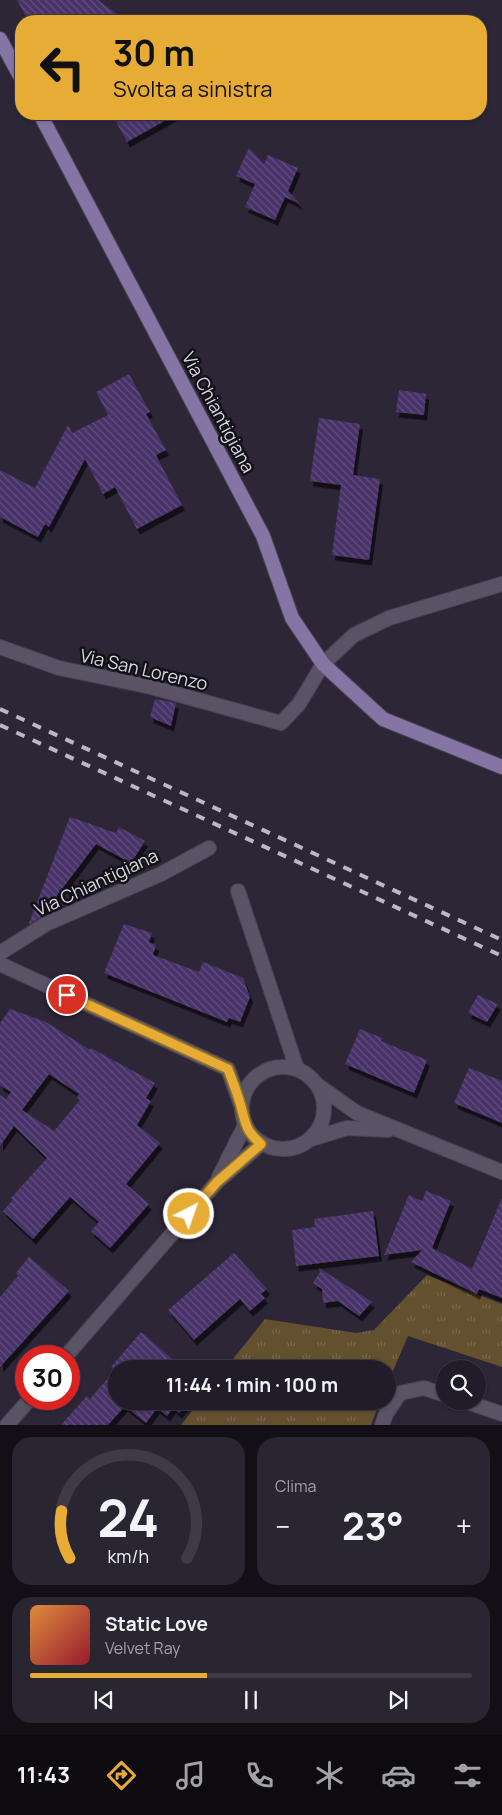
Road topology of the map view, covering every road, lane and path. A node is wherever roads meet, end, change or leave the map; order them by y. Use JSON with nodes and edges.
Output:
{"nodes":[{"id":1,"x":0,"y":39,"type":"edge"},
{"id":2,"x":15,"y":67,"type":"edge"},
{"id":3,"x":43,"y":120,"type":"edge"},
{"id":4,"x":502,"y":584,"type":"edge"},
{"id":5,"x":0,"y":647,"type":"edge"},
{"id":6,"x":324,"y":664,"type":"junction"},
{"id":7,"x":502,"y":767,"type":"edge"},
{"id":8,"x":209,"y":848,"type":"dead end"},
{"id":9,"x":238,"y":891,"type":"dead end"},
{"id":10,"x":0,"y":953,"type":"edge"},
{"id":11,"x":0,"y":964,"type":"edge"},
{"id":12,"x":297,"y":1069,"type":"junction"},
{"id":13,"x":319,"y":1086,"type":"junction"},
{"id":14,"x":241,"y":1105,"type":"junction"},
{"id":15,"x":244,"y":1125,"type":"junction"},
{"id":16,"x":399,"y":1130,"type":"junction"},
{"id":17,"x":311,"y":1139,"type":"junction"},
{"id":18,"x":261,"y":1144,"type":"junction"},
{"id":19,"x":502,"y":1172,"type":"edge"},
{"id":20,"x":217,"y":1182,"type":"junction"},
{"id":21,"x":76,"y":1345,"type":"edge"},
{"id":22,"x":436,"y":1392,"type":"edge"},
{"id":23,"x":486,"y":1409,"type":"edge"},
{"id":24,"x":20,"y":1410,"type":"edge"},
{"id":25,"x":502,"y":1414,"type":"edge"},
{"id":26,"x":7,"y":1425,"type":"edge"},
{"id":27,"x":382,"y":1425,"type":"edge"}],
"edges":[{"from":1,"to":2,"type":"main road"},
{"from":3,"to":6,"type":"main road","name":"Via Chiantigiana"},
{"from":4,"to":6,"type":"street"},
{"from":5,"to":6,"type":"street","name":"Via San Lorenzo"},
{"from":6,"to":7,"type":"main road","name":"Via Chiantigiana"},
{"from":8,"to":10,"type":"street","name":"Via Chiantigiana"},
{"from":9,"to":12,"type":"street"},
{"from":11,"to":14,"type":"street"},
{"from":12,"to":13,"type":"street"},
{"from":12,"to":14,"type":"street"},
{"from":13,"to":16,"type":"street"},
{"from":13,"to":17,"type":"street"},
{"from":14,"to":15,"type":"street"},
{"from":15,"to":18,"type":"street"},
{"from":15,"to":20,"type":"street"},
{"from":16,"to":17,"type":"street"},
{"from":16,"to":19,"type":"street"},
{"from":17,"to":18,"type":"street"},
{"from":18,"to":20,"type":"street"},
{"from":20,"to":21,"type":"street"},
{"from":22,"to":27,"type":"street"},
{"from":23,"to":25,"type":"street"},
{"from":24,"to":26,"type":"street"}]}
